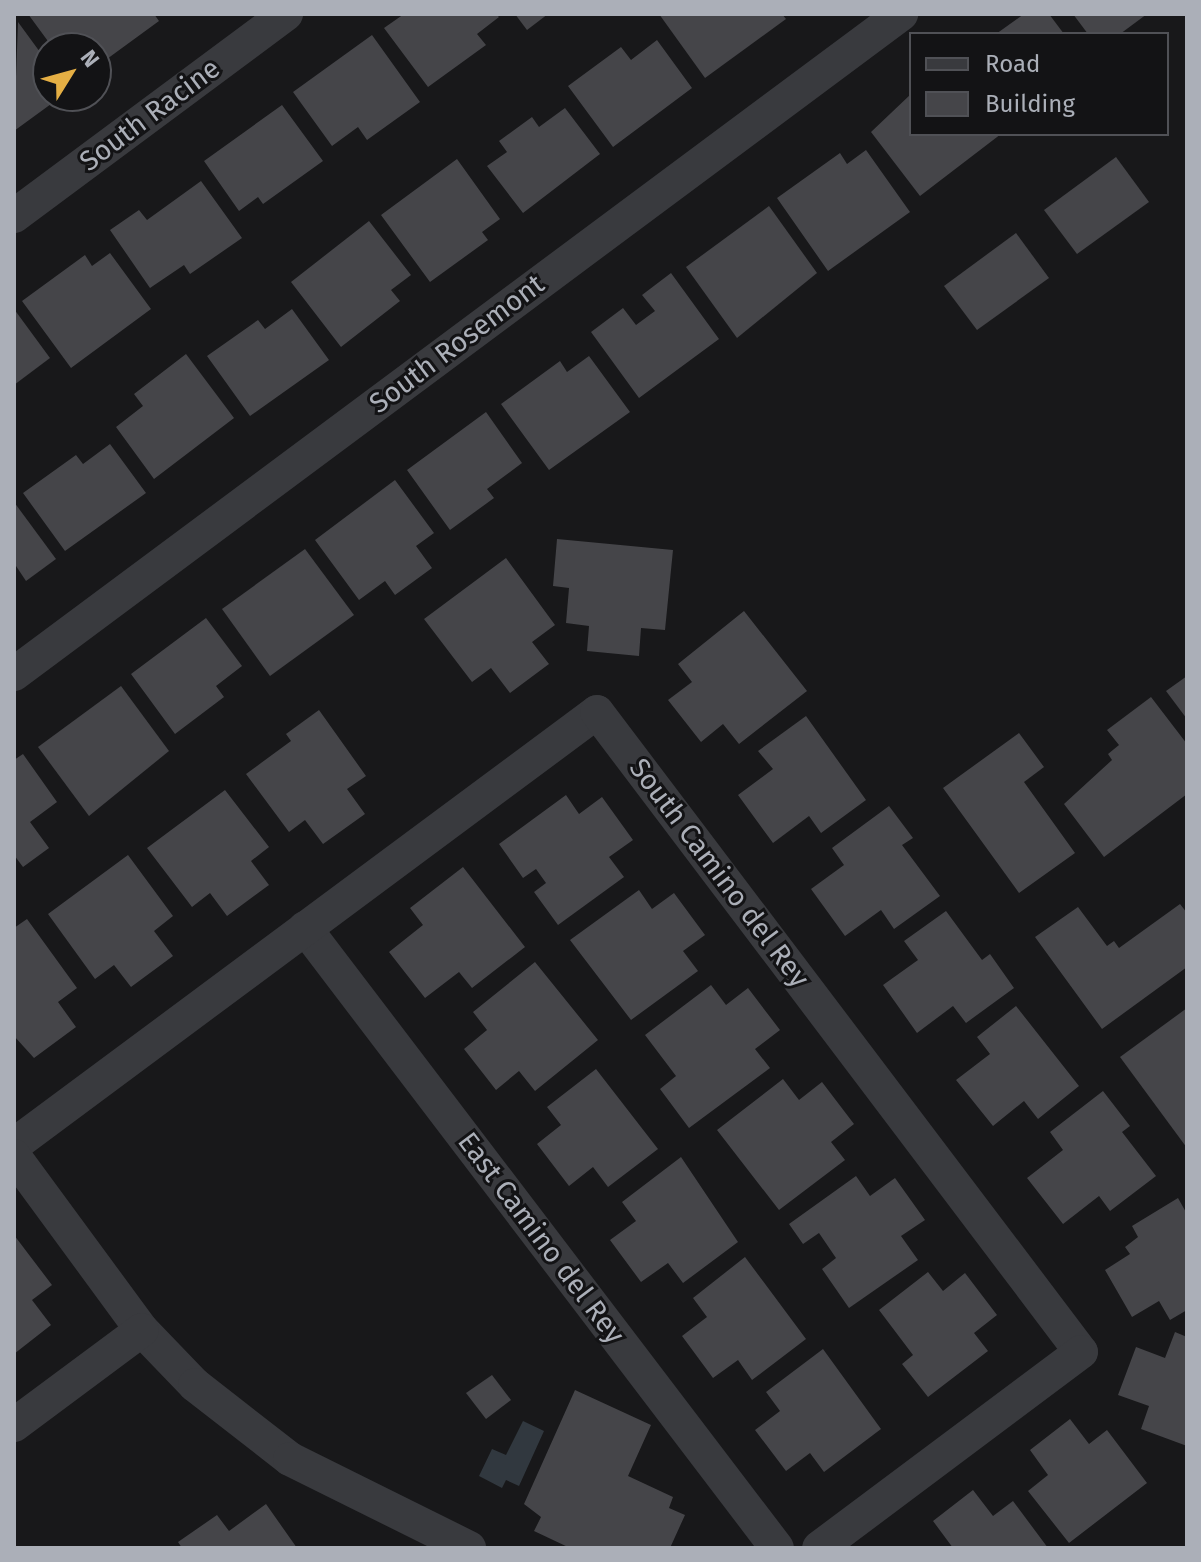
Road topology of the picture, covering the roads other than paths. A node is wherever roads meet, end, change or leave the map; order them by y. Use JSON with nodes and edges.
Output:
{"nodes":[{"id":1,"x":286,"y":14,"type":"edge"},
{"id":2,"x":901,"y":14,"type":"edge"},
{"id":3,"x":14,"y":216,"type":"edge"},
{"id":4,"x":14,"y":674,"type":"edge"},
{"id":5,"x":305,"y":928,"type":"junction"},
{"id":6,"x":14,"y":1145,"type":"edge"},
{"id":7,"x":14,"y":1156,"type":"edge"},
{"id":8,"x":142,"y":1330,"type":"junction"},
{"id":9,"x":14,"y":1425,"type":"edge"},
{"id":10,"x":469,"y":1548,"type":"edge"},
{"id":11,"x":777,"y":1548,"type":"edge"},
{"id":12,"x":819,"y":1548,"type":"edge"}],
"edges":[{"from":1,"to":3,"type":"street","name":"South Racine"},
{"from":2,"to":4,"type":"street","name":"South Rosemont"},
{"from":5,"to":6,"type":"street","name":"South Camino del Rey"},
{"from":5,"to":11,"type":"street","name":"East Camino del Rey"},
{"from":5,"to":12,"type":"street","name":"South Camino del Rey"},
{"from":7,"to":8,"type":"street"},
{"from":8,"to":9,"type":"street"},
{"from":8,"to":10,"type":"street"}]}
